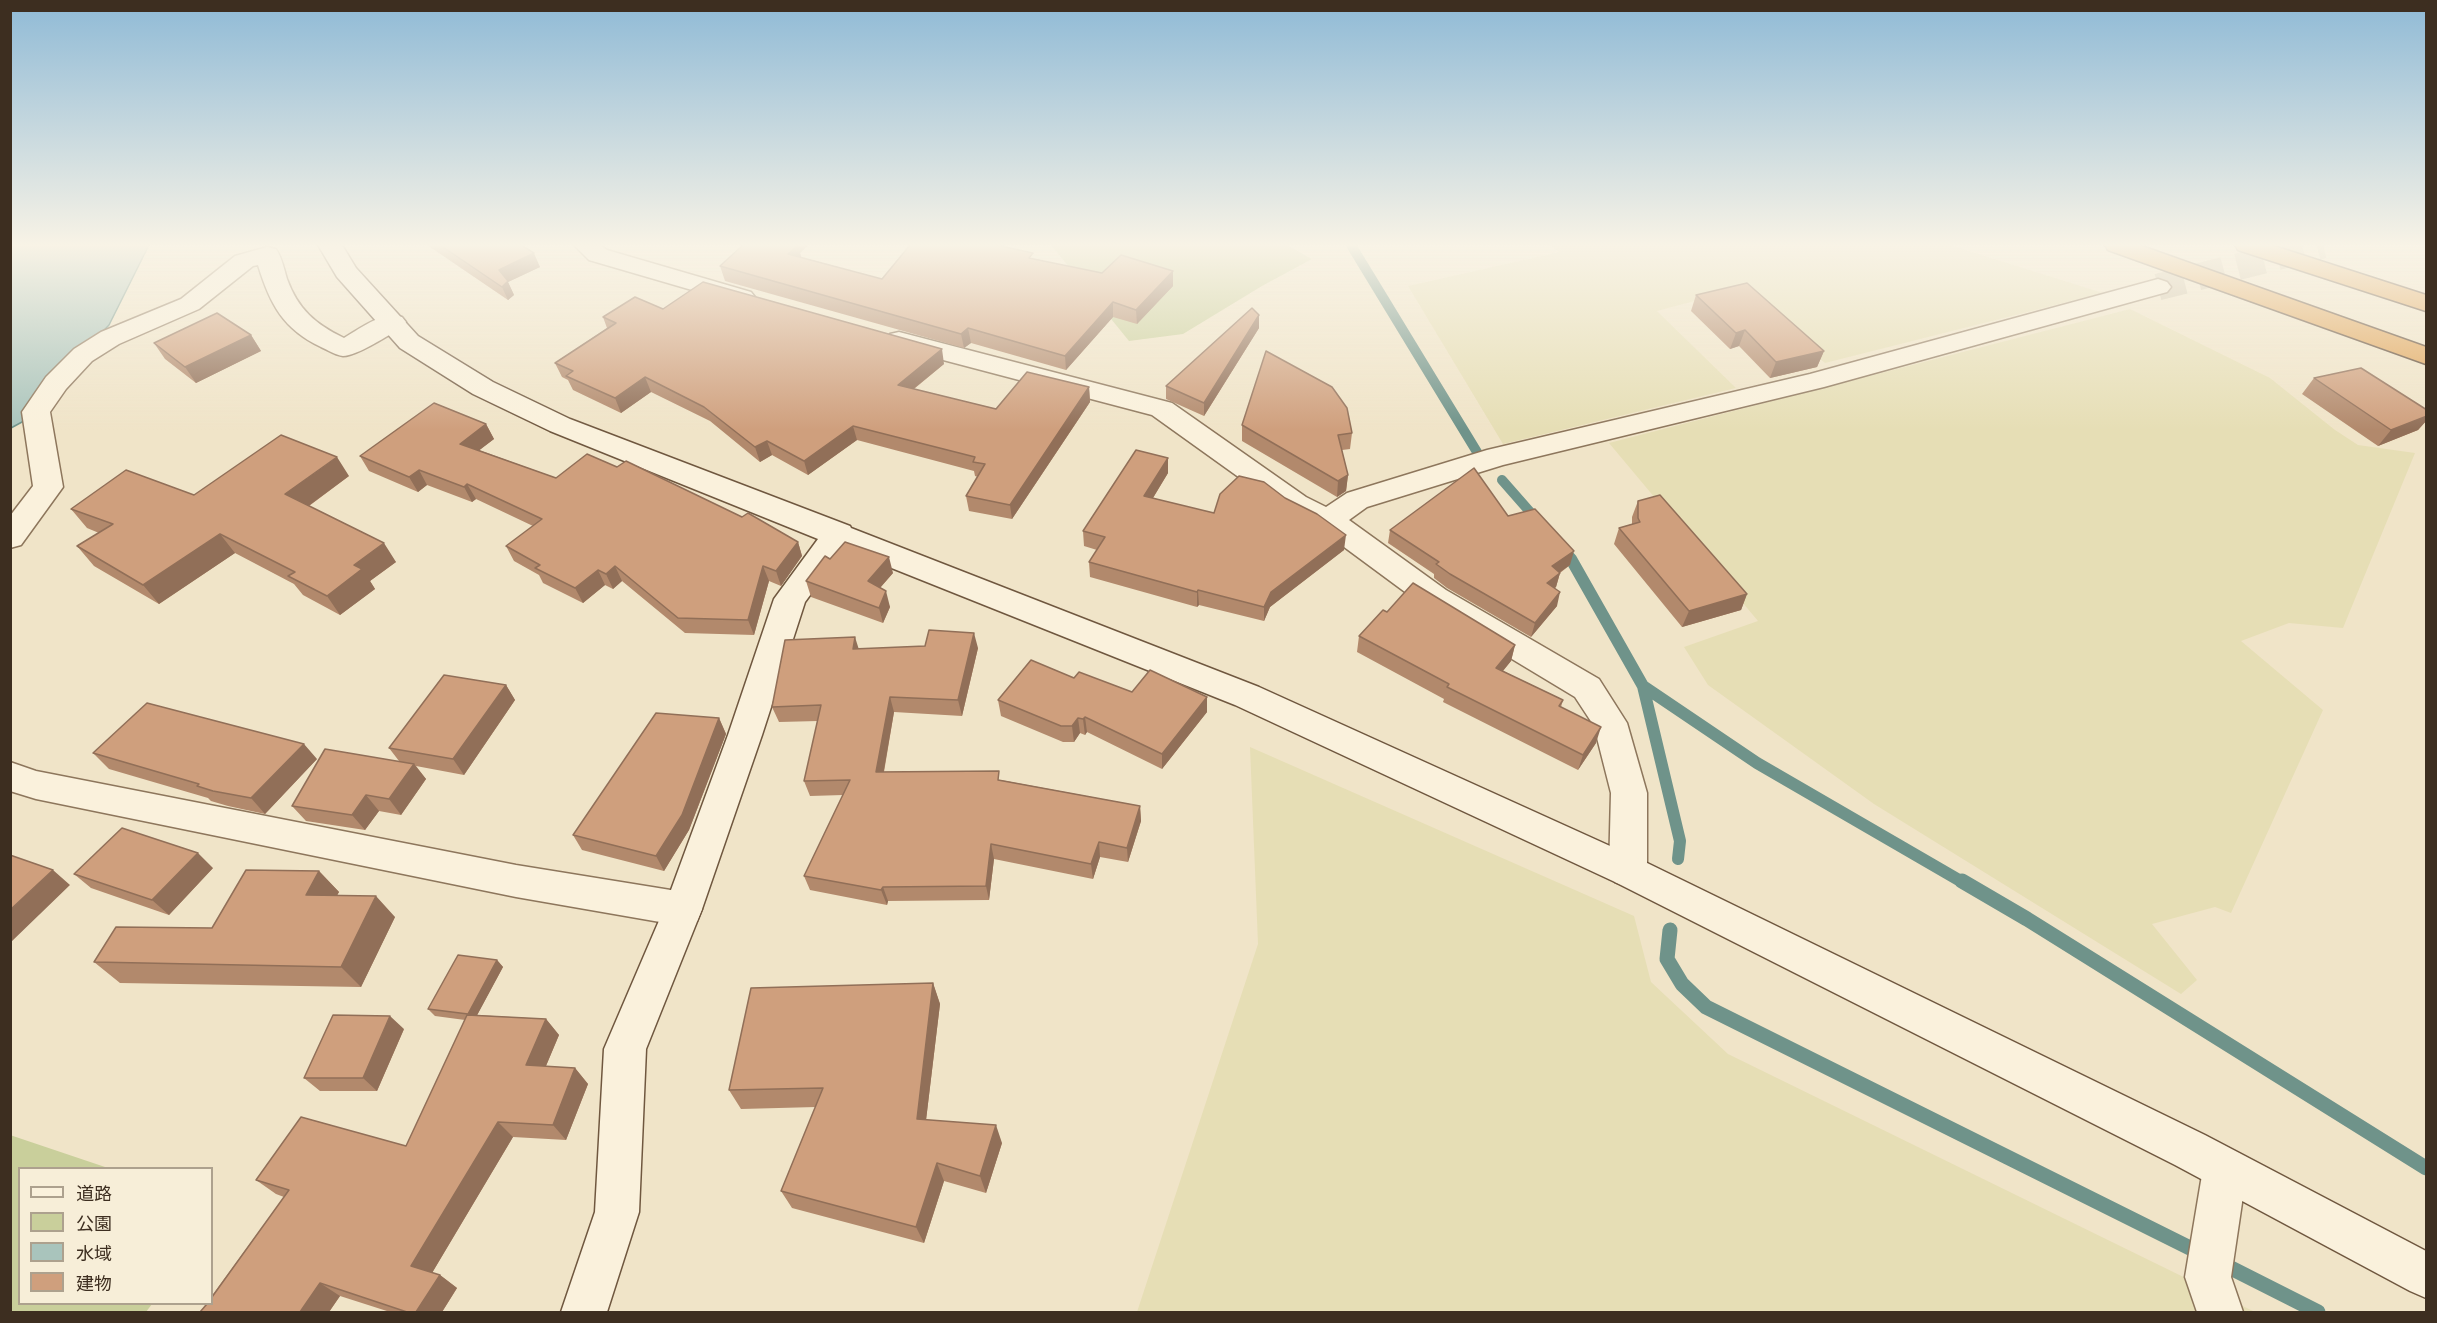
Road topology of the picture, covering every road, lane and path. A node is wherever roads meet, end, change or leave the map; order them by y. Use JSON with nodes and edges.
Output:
{"nodes":[{"id":1,"x":183,"y":307,"type":"edge"},
{"id":2,"x":288,"y":307,"type":"edge"},
{"id":3,"x":379,"y":307,"type":"edge"},
{"id":4,"x":2086,"y":307,"type":"edge"},
{"id":5,"x":2289,"y":307,"type":"edge"},
{"id":6,"x":2341,"y":307,"type":"edge"},
{"id":7,"x":393,"y":322,"type":"junction"},
{"id":8,"x":2427,"y":334,"type":"edge"},
{"id":9,"x":879,"y":335,"type":"edge"},
{"id":10,"x":2427,"y":356,"type":"edge"},
{"id":11,"x":1328,"y":519,"type":"junction"},
{"id":12,"x":839,"y":533,"type":"junction"},
{"id":13,"x":10,"y":538,"type":"edge"},
{"id":14,"x":10,"y":776,"type":"edge"},
{"id":15,"x":1629,"y":871,"type":"junction"},
{"id":16,"x":683,"y":909,"type":"junction"},
{"id":17,"x":2225,"y":1169,"type":"junction"},
{"id":18,"x":2427,"y":1275,"type":"edge"},
{"id":19,"x":2214,"y":1294,"type":"edge"},
{"id":20,"x":584,"y":1312,"type":"edge"}],
"edges":[{"from":1,"to":13,"type":"street"},
{"from":2,"to":7,"type":"street"},
{"from":3,"to":7,"type":"street"},
{"from":4,"to":11,"type":"street"},
{"from":5,"to":10,"type":"highway"},
{"from":6,"to":8,"type":"highway"},
{"from":7,"to":12,"type":"street"},
{"from":9,"to":11,"type":"street"},
{"from":11,"to":15,"type":"street"},
{"from":12,"to":15,"type":"street"},
{"from":12,"to":16,"type":"street"},
{"from":14,"to":16,"type":"street"},
{"from":15,"to":17,"type":"street"},
{"from":16,"to":20,"type":"street"},
{"from":17,"to":18,"type":"street"},
{"from":17,"to":19,"type":"street"}]}
